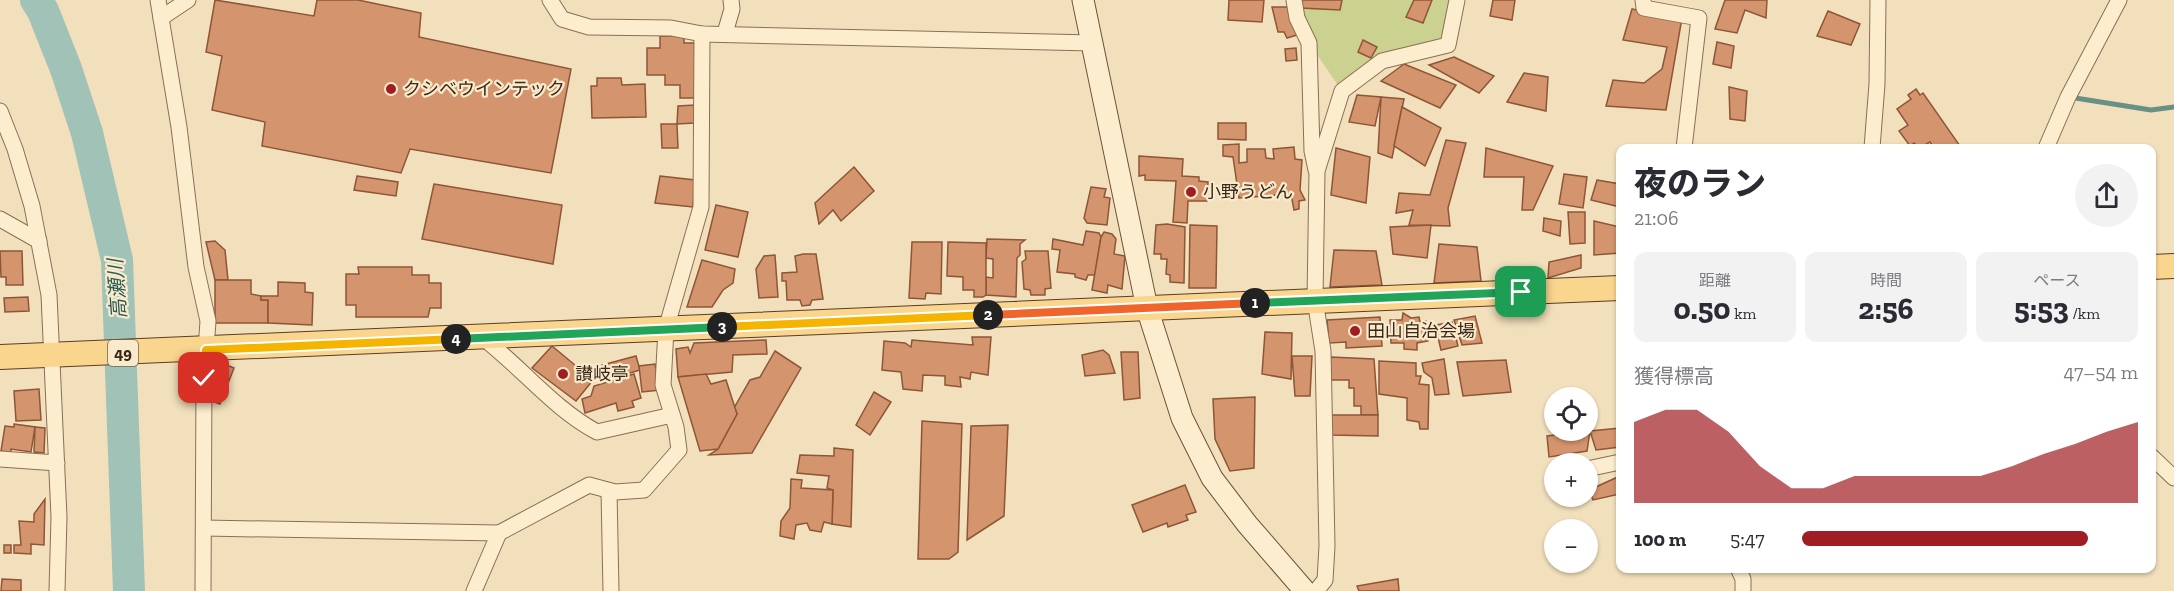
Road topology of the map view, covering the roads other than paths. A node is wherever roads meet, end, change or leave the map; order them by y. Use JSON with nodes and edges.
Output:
{"nodes":[{"id":1,"x":158,"y":0,"type":"edge"},
{"id":2,"x":188,"y":0,"type":"edge"},
{"id":3,"x":550,"y":0,"type":"edge"},
{"id":4,"x":730,"y":0,"type":"edge"},
{"id":5,"x":1083,"y":0,"type":"edge"},
{"id":6,"x":1294,"y":0,"type":"edge"},
{"id":7,"x":1457,"y":0,"type":"edge"},
{"id":8,"x":1643,"y":0,"type":"edge"},
{"id":9,"x":1878,"y":0,"type":"edge"},
{"id":10,"x":2119,"y":0,"type":"edge"},
{"id":11,"x":161,"y":18,"type":"junction"},
{"id":12,"x":725,"y":33,"type":"junction"},
{"id":13,"x":702,"y":34,"type":"junction"},
{"id":14,"x":1093,"y":43,"type":"junction"},
{"id":15,"x":0,"y":111,"type":"edge"},
{"id":16,"x":1684,"y":144,"type":"edge"},
{"id":17,"x":1872,"y":144,"type":"edge"},
{"id":18,"x":2048,"y":144,"type":"edge"},
{"id":19,"x":1317,"y":171,"type":"junction"},
{"id":20,"x":0,"y":219,"type":"edge"},
{"id":21,"x":39,"y":241,"type":"junction"},
{"id":22,"x":2174,"y":266,"type":"edge"},
{"id":23,"x":2156,"y":267,"type":"edge"},
{"id":24,"x":1616,"y":288,"type":"edge"},
{"id":25,"x":1315,"y":300,"type":"junction"},
{"id":26,"x":1147,"y":308,"type":"junction"},
{"id":27,"x":666,"y":329,"type":"junction"},
{"id":28,"x":483,"y":338,"type":"junction"},
{"id":29,"x":200,"y":350,"type":"junction"},
{"id":30,"x":53,"y":355,"type":"junction"},
{"id":31,"x":0,"y":357,"type":"edge"},
{"id":32,"x":672,"y":415,"type":"junction"},
{"id":33,"x":0,"y":459,"type":"edge"},
{"id":34,"x":2156,"y":461,"type":"edge"},
{"id":35,"x":57,"y":463,"type":"junction"},
{"id":36,"x":1616,"y":463,"type":"edge"},
{"id":37,"x":1598,"y":467,"type":"edge"},
{"id":38,"x":2174,"y":478,"type":"edge"},
{"id":39,"x":609,"y":491,"type":"junction"},
{"id":40,"x":204,"y":528,"type":"junction"},
{"id":41,"x":499,"y":532,"type":"junction"},
{"id":42,"x":1740,"y":573,"type":"edge"},
{"id":43,"x":57,"y":591,"type":"edge"},
{"id":44,"x":203,"y":591,"type":"edge"},
{"id":45,"x":474,"y":591,"type":"edge"},
{"id":46,"x":611,"y":591,"type":"edge"},
{"id":47,"x":1305,"y":591,"type":"edge"},
{"id":48,"x":1316,"y":591,"type":"edge"},
{"id":49,"x":1743,"y":591,"type":"edge"}],
"edges":[{"from":1,"to":11,"type":"street"},
{"from":2,"to":11,"type":"street"},
{"from":3,"to":13,"type":"street"},
{"from":4,"to":12,"type":"street"},
{"from":5,"to":14,"type":"street"},
{"from":6,"to":19,"type":"street"},
{"from":7,"to":19,"type":"street"},
{"from":8,"to":16,"type":"street"},
{"from":9,"to":17,"type":"street"},
{"from":10,"to":18,"type":"street"},
{"from":11,"to":29,"type":"street"},
{"from":12,"to":13,"type":"street"},
{"from":12,"to":14,"type":"street"},
{"from":13,"to":27,"type":"street"},
{"from":14,"to":26,"type":"street"},
{"from":15,"to":21,"type":"street"},
{"from":19,"to":25,"type":"street"},
{"from":20,"to":21,"type":"street"},
{"from":21,"to":30,"type":"street"},
{"from":22,"to":23,"type":"main road"},
{"from":24,"to":25,"type":"main road","number":"49"},
{"from":25,"to":26,"type":"main road","number":"49"},
{"from":25,"to":48,"type":"street"},
{"from":26,"to":27,"type":"main road","number":"49"},
{"from":26,"to":47,"type":"street"},
{"from":27,"to":28,"type":"main road","number":"49"},
{"from":27,"to":32,"type":"street"},
{"from":28,"to":29,"type":"main road","number":"49"},
{"from":28,"to":32,"type":"street"},
{"from":29,"to":30,"type":"main road","number":"49"},
{"from":29,"to":40,"type":"street"},
{"from":30,"to":31,"type":"main road","number":"49"},
{"from":30,"to":35,"type":"street"},
{"from":32,"to":39,"type":"street"},
{"from":33,"to":35,"type":"street"},
{"from":34,"to":38,"type":"street"},
{"from":35,"to":43,"type":"street"},
{"from":36,"to":37,"type":"street"},
{"from":39,"to":41,"type":"street"},
{"from":39,"to":46,"type":"street"},
{"from":40,"to":41,"type":"street"},
{"from":40,"to":44,"type":"street"},
{"from":41,"to":45,"type":"street"},
{"from":42,"to":49,"type":"street"}]}
